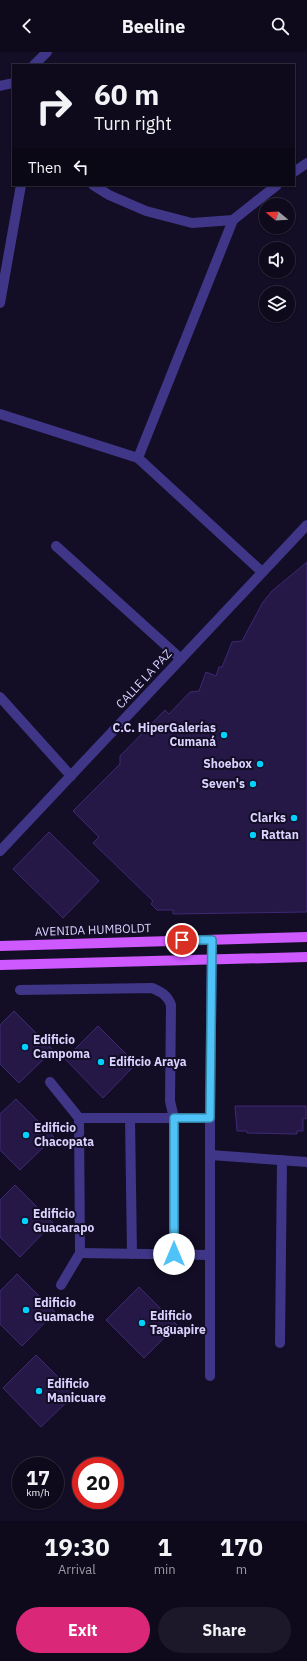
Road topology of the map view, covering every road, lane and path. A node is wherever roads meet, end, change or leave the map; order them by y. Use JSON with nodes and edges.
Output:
{"nodes":[{"id":1,"x":47,"y":52,"type":"edge"},
{"id":2,"x":35,"y":64,"type":"edge"},
{"id":3,"x":12,"y":83,"type":"edge"},
{"id":4,"x":0,"y":86,"type":"edge"},
{"id":5,"x":307,"y":162,"type":"edge"},
{"id":6,"x":295,"y":171,"type":"edge"},
{"id":7,"x":21,"y":186,"type":"edge"},
{"id":8,"x":94,"y":186,"type":"edge"},
{"id":9,"x":276,"y":186,"type":"edge"},
{"id":10,"x":233,"y":220,"type":"junction"},
{"id":11,"x":0,"y":303,"type":"edge"},
{"id":12,"x":0,"y":414,"type":"edge"},
{"id":13,"x":138,"y":458,"type":"junction"},
{"id":14,"x":307,"y":526,"type":"edge"},
{"id":15,"x":56,"y":546,"type":"dead end"},
{"id":16,"x":262,"y":572,"type":"junction"},
{"id":17,"x":180,"y":659,"type":"junction"},
{"id":18,"x":0,"y":697,"type":"edge"},
{"id":19,"x":71,"y":776,"type":"junction"},
{"id":20,"x":0,"y":851,"type":"edge"},
{"id":21,"x":307,"y":937,"type":"edge"},
{"id":22,"x":212,"y":940,"type":"junction"},
{"id":23,"x":0,"y":942,"type":"edge"},
{"id":24,"x":16,"y":945,"type":"junction"},
{"id":25,"x":0,"y":946,"type":"edge"},
{"id":26,"x":307,"y":958,"type":"edge"},
{"id":27,"x":212,"y":960,"type":"junction"},
{"id":28,"x":14,"y":964,"type":"junction"},
{"id":29,"x":0,"y":965,"type":"edge"},
{"id":30,"x":0,"y":970,"type":"edge"},
{"id":31,"x":20,"y":990,"type":"dead end"},
{"id":32,"x":50,"y":1082,"type":"dead end"},
{"id":33,"x":80,"y":1118,"type":"junction"},
{"id":34,"x":130,"y":1118,"type":"junction"},
{"id":35,"x":174,"y":1118,"type":"junction"},
{"id":36,"x":210,"y":1118,"type":"junction"},
{"id":37,"x":210,"y":1155,"type":"junction"},
{"id":38,"x":282,"y":1160,"type":"junction"},
{"id":39,"x":307,"y":1162,"type":"edge"},
{"id":40,"x":80,"y":1253,"type":"junction"},
{"id":41,"x":132,"y":1254,"type":"junction"},
{"id":42,"x":174,"y":1254,"type":"junction"},
{"id":43,"x":210,"y":1254,"type":"junction"},
{"id":44,"x":61,"y":1285,"type":"dead end"},
{"id":45,"x":280,"y":1343,"type":"dead end"},
{"id":46,"x":210,"y":1376,"type":"dead end"}],
"edges":[{"from":1,"to":2,"type":"street"},
{"from":3,"to":4,"type":"street"},
{"from":5,"to":6,"type":"street"},
{"from":7,"to":11,"type":"street"},
{"from":8,"to":10,"type":"street"},
{"from":9,"to":10,"type":"street"},
{"from":10,"to":13,"type":"street"},
{"from":12,"to":13,"type":"street"},
{"from":13,"to":16,"type":"street"},
{"from":14,"to":16,"type":"street","name":"CALLE LA PAZ"},
{"from":15,"to":17,"type":"street"},
{"from":16,"to":17,"type":"street","name":"CALLE LA PAZ"},
{"from":17,"to":19,"type":"street","name":"CALLE LA PAZ"},
{"from":18,"to":19,"type":"street"},
{"from":19,"to":20,"type":"street","name":"CALLE LA PAZ"},
{"from":21,"to":22,"type":"main road","name":"AVENIDA HUMBOLDT"},
{"from":22,"to":24,"type":"main road","name":"AVENIDA HUMBOLDT"},
{"from":22,"to":27,"type":"street"},
{"from":23,"to":24,"type":"main road"},
{"from":24,"to":25,"type":"main road","name":"AVENIDA HUMBOLDT"},
{"from":26,"to":27,"type":"main road"},
{"from":27,"to":28,"type":"main road"},
{"from":27,"to":36,"type":"street"},
{"from":28,"to":29,"type":"main road"},
{"from":28,"to":30,"type":"main road"},
{"from":31,"to":35,"type":"street"},
{"from":32,"to":33,"type":"street"},
{"from":33,"to":34,"type":"street"},
{"from":33,"to":40,"type":"street"},
{"from":34,"to":35,"type":"street"},
{"from":34,"to":41,"type":"street"},
{"from":35,"to":36,"type":"street"},
{"from":35,"to":42,"type":"street"},
{"from":36,"to":37,"type":"street"},
{"from":37,"to":38,"type":"street"},
{"from":37,"to":43,"type":"street"},
{"from":38,"to":39,"type":"street"},
{"from":38,"to":45,"type":"street"},
{"from":40,"to":41,"type":"street"},
{"from":40,"to":44,"type":"street"},
{"from":41,"to":42,"type":"street"},
{"from":42,"to":43,"type":"street"},
{"from":43,"to":46,"type":"street"}]}
